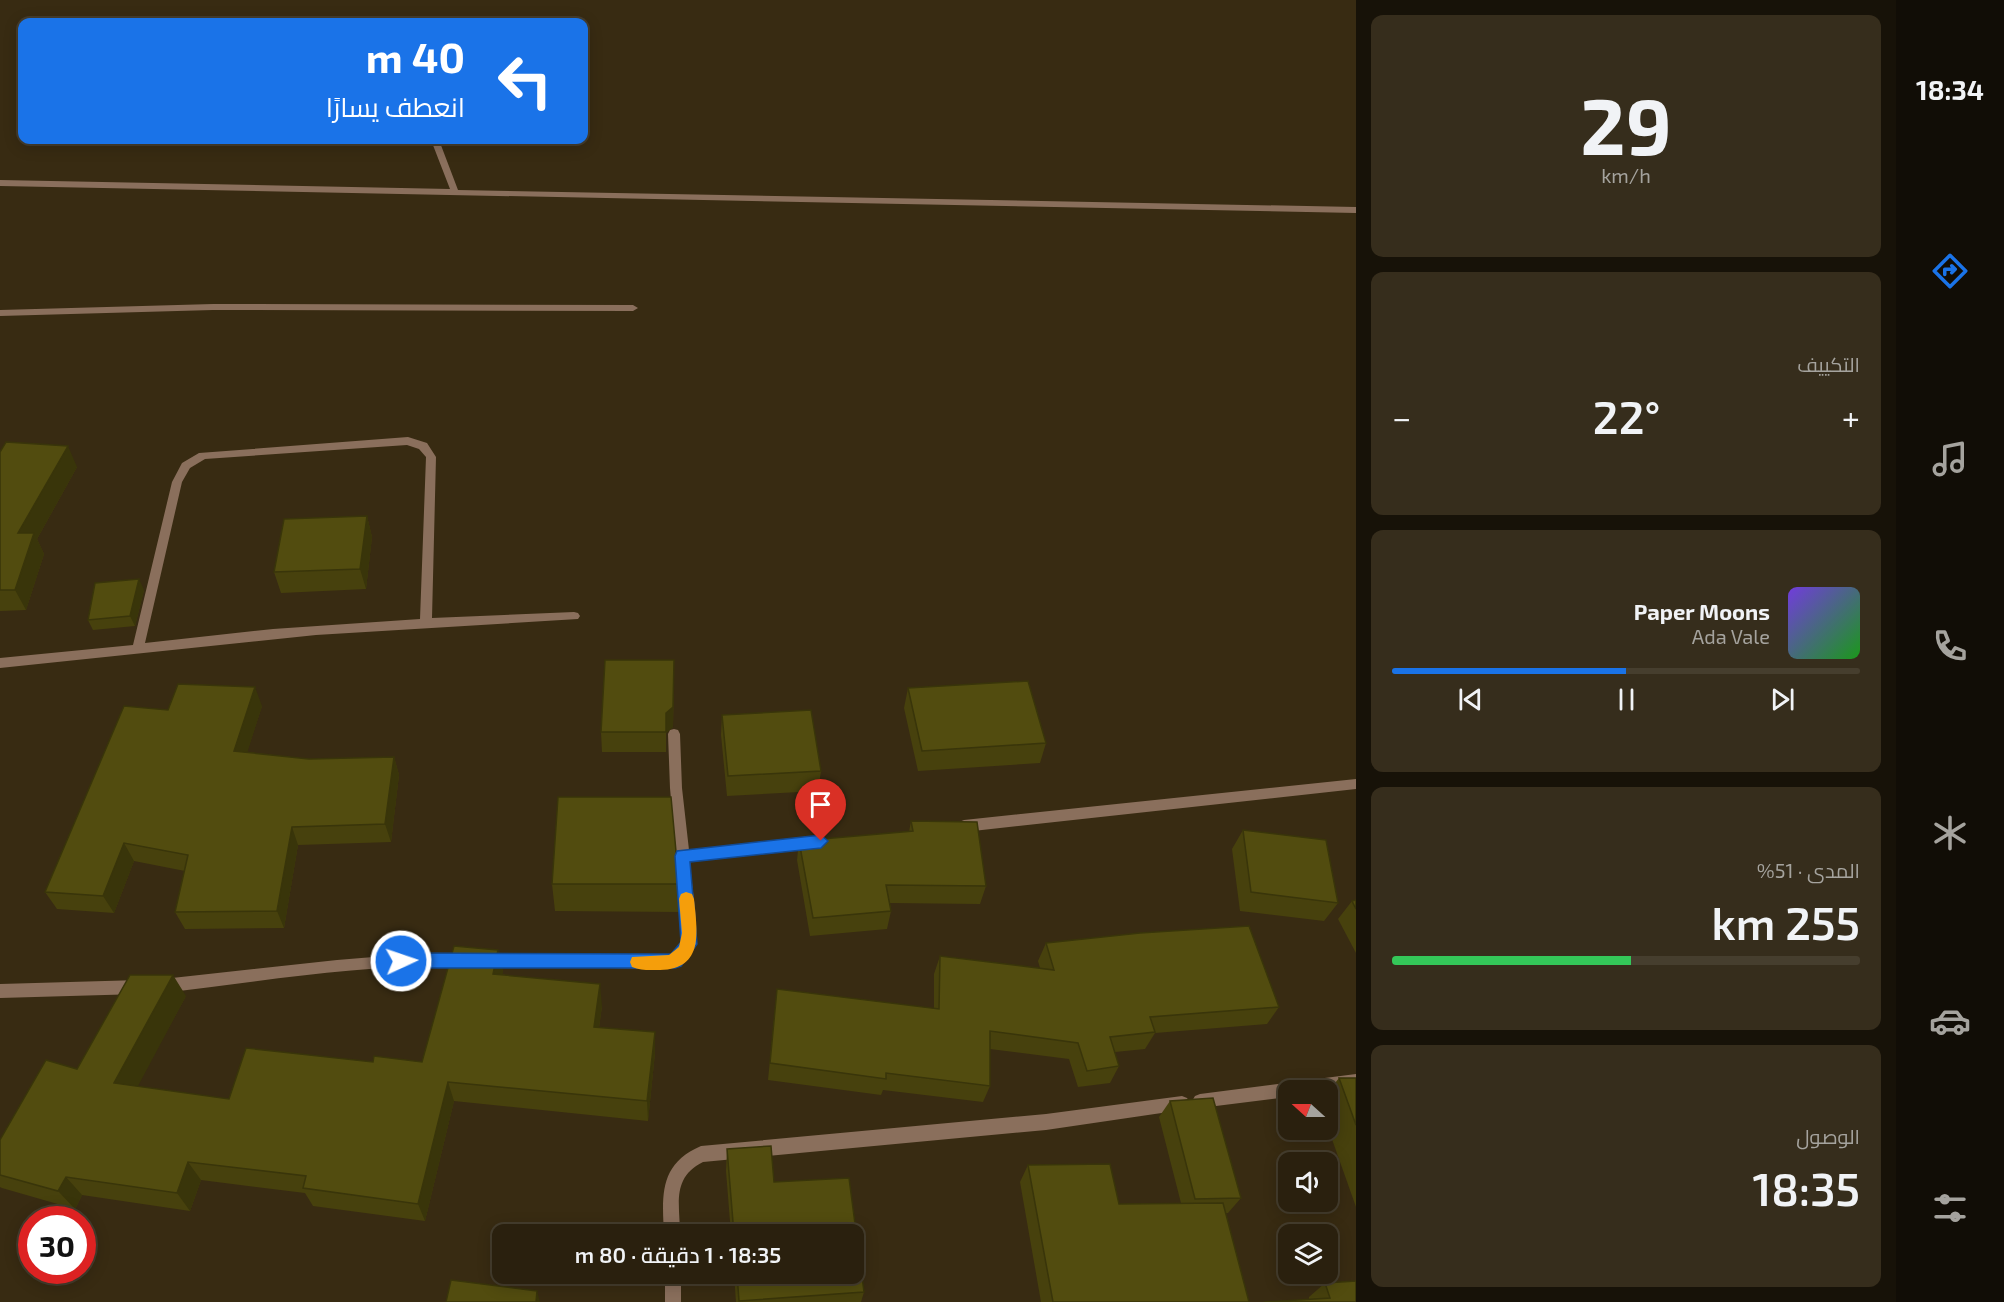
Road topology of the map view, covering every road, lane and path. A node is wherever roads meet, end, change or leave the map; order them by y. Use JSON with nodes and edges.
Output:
{"nodes":[{"id":1,"x":437,"y":144,"type":"edge"},
{"id":2,"x":0,"y":183,"type":"edge"},
{"id":3,"x":455,"y":192,"type":"junction"},
{"id":4,"x":1356,"y":210,"type":"edge"},
{"id":5,"x":633,"y":308,"type":"dead end"},
{"id":6,"x":0,"y":313,"type":"edge"},
{"id":7,"x":574,"y":616,"type":"dead end"},
{"id":8,"x":426,"y":622,"type":"junction"},
{"id":9,"x":138,"y":648,"type":"junction"},
{"id":10,"x":0,"y":663,"type":"edge"},
{"id":11,"x":674,"y":734,"type":"dead end"},
{"id":12,"x":1356,"y":784,"type":"edge"},
{"id":13,"x":954,"y":827,"type":"edge"},
{"id":14,"x":824,"y":841,"type":"edge"},
{"id":15,"x":682,"y":856,"type":"junction"},
{"id":16,"x":0,"y":991,"type":"edge"},
{"id":17,"x":1356,"y":1081,"type":"edge"},
{"id":18,"x":672,"y":1224,"type":"edge"},
{"id":19,"x":673,"y":1284,"type":"edge"},
{"id":20,"x":674,"y":1302,"type":"edge"}],
"edges":[{"from":1,"to":3,"type":"street"},
{"from":2,"to":3,"type":"street"},
{"from":3,"to":4,"type":"street"},
{"from":5,"to":6,"type":"street"},
{"from":7,"to":8,"type":"street"},
{"from":8,"to":9,"type":"street"},
{"from":8,"to":9,"type":"street"},
{"from":9,"to":10,"type":"street"},
{"from":11,"to":15,"type":"street"},
{"from":12,"to":13,"type":"street"},
{"from":14,"to":15,"type":"street"},
{"from":15,"to":16,"type":"street"},
{"from":17,"to":18,"type":"street"},
{"from":19,"to":20,"type":"street"}]}
